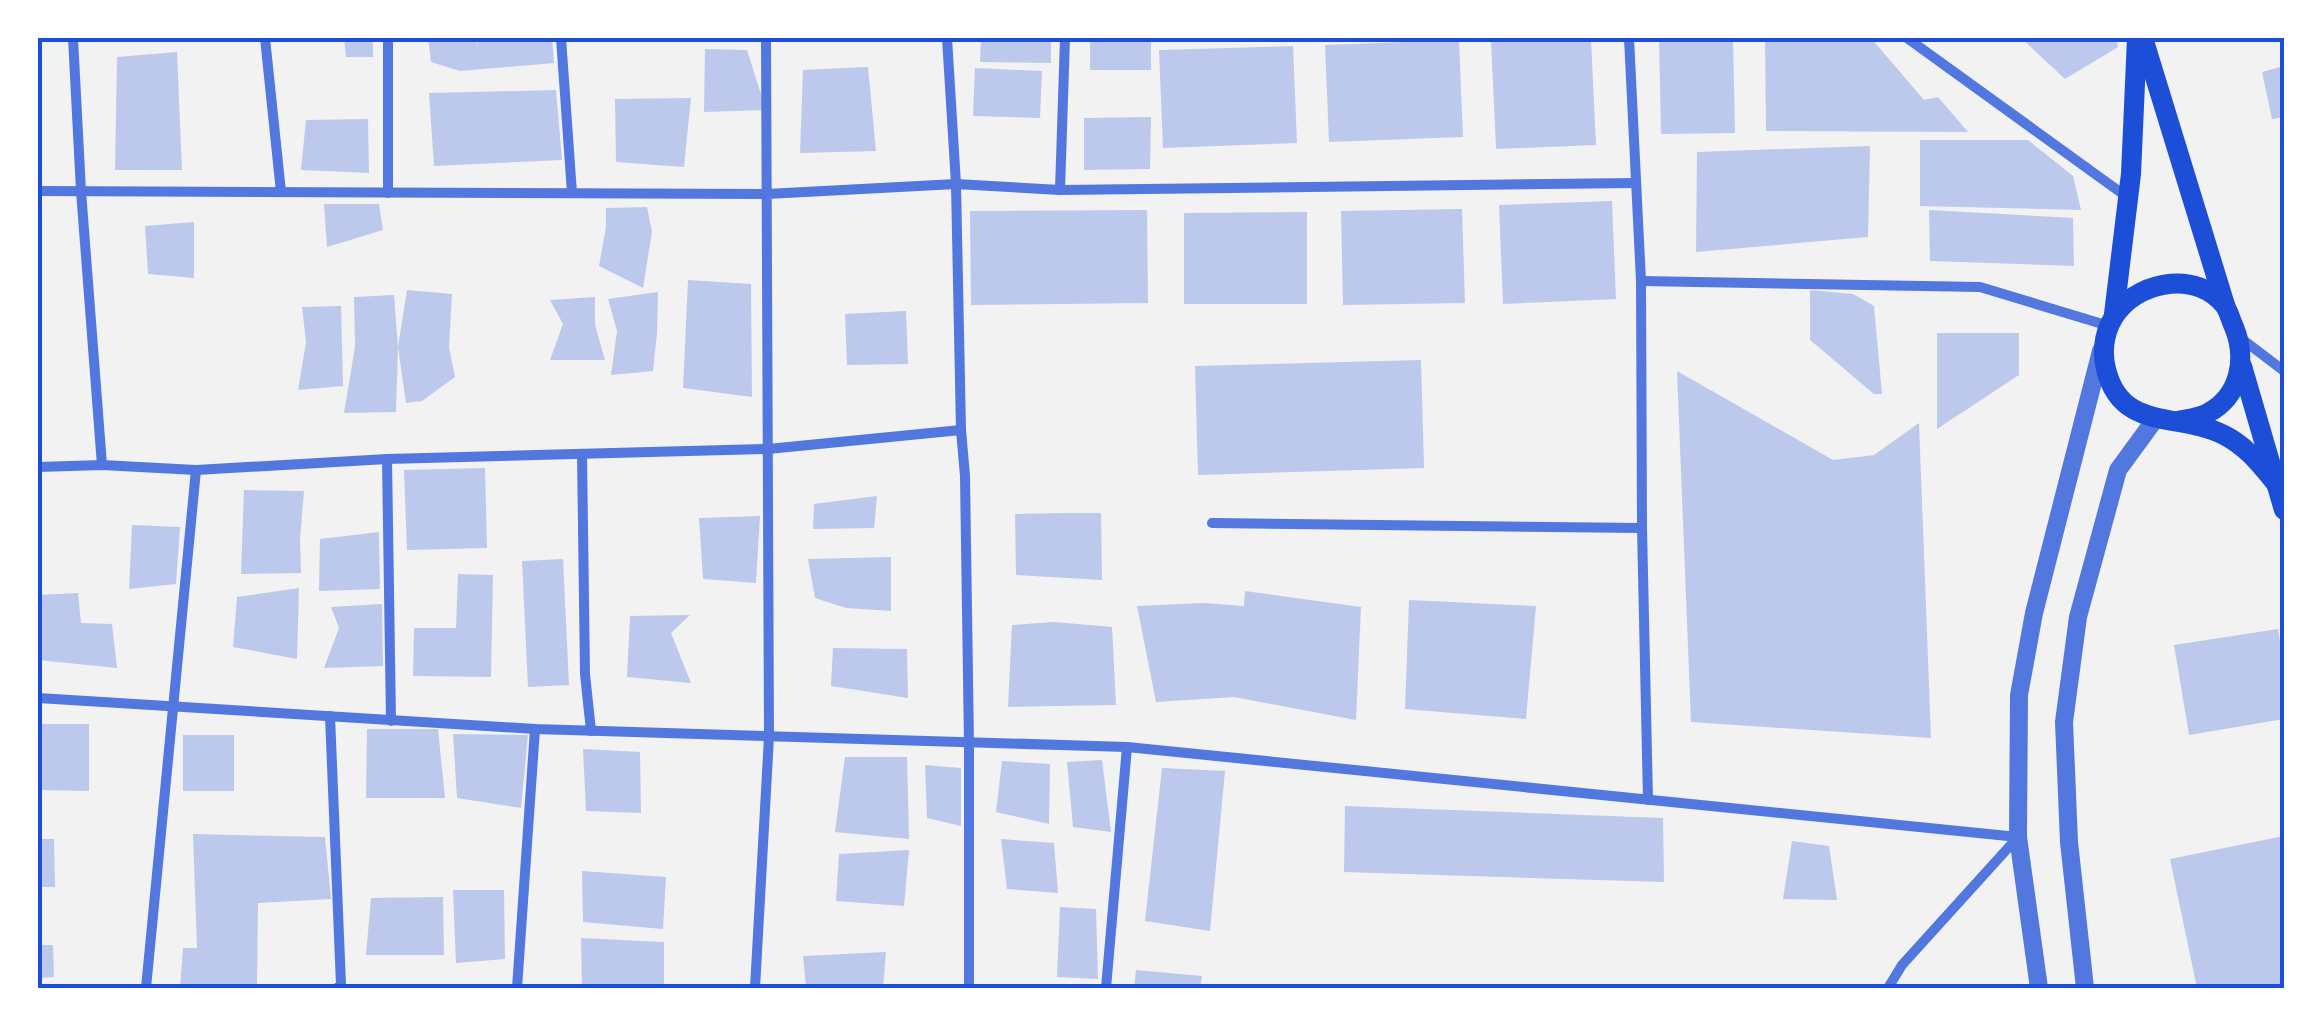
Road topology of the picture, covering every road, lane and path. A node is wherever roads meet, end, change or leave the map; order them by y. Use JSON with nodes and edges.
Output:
{"nodes":[{"id":1,"x":74,"y":38,"type":"edge"},
{"id":2,"x":265,"y":38,"type":"edge"},
{"id":3,"x":388,"y":38,"type":"edge"},
{"id":4,"x":561,"y":38,"type":"edge"},
{"id":5,"x":766,"y":38,"type":"edge"},
{"id":6,"x":946,"y":38,"type":"edge"},
{"id":7,"x":1065,"y":38,"type":"edge"},
{"id":8,"x":1630,"y":38,"type":"edge"},
{"id":9,"x":1906,"y":38,"type":"edge"},
{"id":10,"x":2140,"y":38,"type":"edge"},
{"id":11,"x":1635,"y":183,"type":"junction"},
{"id":12,"x":956,"y":184,"type":"junction"},
{"id":13,"x":1060,"y":190,"type":"junction"},
{"id":14,"x":38,"y":191,"type":"edge"},
{"id":15,"x":81,"y":191,"type":"junction"},
{"id":16,"x":280,"y":192,"type":"junction"},
{"id":17,"x":388,"y":193,"type":"junction"},
{"id":18,"x":572,"y":193,"type":"junction"},
{"id":19,"x":767,"y":194,"type":"junction"},
{"id":20,"x":2127,"y":198,"type":"junction"},
{"id":21,"x":1641,"y":282,"type":"junction"},
{"id":22,"x":2226,"y":307,"type":"junction"},
{"id":23,"x":2110,"y":326,"type":"junction"},
{"id":24,"x":2238,"y":336,"type":"junction"},
{"id":25,"x":2242,"y":366,"type":"junction"},
{"id":26,"x":2284,"y":371,"type":"edge"},
{"id":27,"x":2156,"y":418,"type":"junction"},
{"id":28,"x":2178,"y":421,"type":"junction"},
{"id":29,"x":961,"y":430,"type":"junction"},
{"id":30,"x":768,"y":449,"type":"junction"},
{"id":31,"x":582,"y":454,"type":"junction"},
{"id":32,"x":388,"y":459,"type":"junction"},
{"id":33,"x":38,"y":466,"type":"edge"},
{"id":34,"x":102,"y":466,"type":"junction"},
{"id":35,"x":196,"y":470,"type":"junction"},
{"id":36,"x":2279,"y":487,"type":"junction"},
{"id":37,"x":2284,"y":510,"type":"edge"},
{"id":38,"x":1212,"y":523,"type":"dead end"},
{"id":39,"x":1642,"y":528,"type":"junction"},
{"id":40,"x":38,"y":698,"type":"edge"},
{"id":41,"x":172,"y":706,"type":"junction"},
{"id":42,"x":330,"y":716,"type":"junction"},
{"id":43,"x":391,"y":720,"type":"junction"},
{"id":44,"x":535,"y":729,"type":"junction"},
{"id":45,"x":591,"y":731,"type":"junction"},
{"id":46,"x":769,"y":737,"type":"junction"},
{"id":47,"x":969,"y":744,"type":"junction"},
{"id":48,"x":1127,"y":747,"type":"junction"},
{"id":49,"x":1648,"y":800,"type":"junction"},
{"id":50,"x":2018,"y":837,"type":"junction"},
{"id":51,"x":146,"y":988,"type":"edge"},
{"id":52,"x":337,"y":988,"type":"edge"},
{"id":53,"x":517,"y":988,"type":"edge"},
{"id":54,"x":755,"y":988,"type":"edge"},
{"id":55,"x":969,"y":988,"type":"edge"},
{"id":56,"x":1106,"y":988,"type":"edge"},
{"id":57,"x":1888,"y":988,"type":"edge"},
{"id":58,"x":2040,"y":988,"type":"edge"},
{"id":59,"x":2085,"y":988,"type":"edge"}],
"edges":[{"from":1,"to":15,"type":"street"},
{"from":2,"to":16,"type":"street"},
{"from":3,"to":17,"type":"street"},
{"from":4,"to":18,"type":"street"},
{"from":5,"to":19,"type":"street"},
{"from":6,"to":12,"type":"street"},
{"from":7,"to":13,"type":"street"},
{"from":8,"to":11,"type":"street"},
{"from":9,"to":20,"type":"street"},
{"from":10,"to":20,"type":"main road"},
{"from":10,"to":22,"type":"main road"},
{"from":11,"to":13,"type":"street"},
{"from":11,"to":21,"type":"street"},
{"from":12,"to":13,"type":"street"},
{"from":12,"to":19,"type":"street"},
{"from":12,"to":29,"type":"street"},
{"from":14,"to":15,"type":"street"},
{"from":15,"to":16,"type":"street"},
{"from":15,"to":34,"type":"street"},
{"from":16,"to":17,"type":"street"},
{"from":17,"to":18,"type":"street"},
{"from":18,"to":19,"type":"street"},
{"from":19,"to":30,"type":"street"},
{"from":20,"to":23,"type":"main road"},
{"from":21,"to":23,"type":"street"},
{"from":21,"to":39,"type":"street"},
{"from":22,"to":23,"type":"main road"},
{"from":22,"to":24,"type":"main road"},
{"from":23,"to":27,"type":"main road"},
{"from":23,"to":50,"type":"street"},
{"from":24,"to":25,"type":"main road"},
{"from":24,"to":26,"type":"street"},
{"from":25,"to":28,"type":"main road"},
{"from":25,"to":36,"type":"main road"},
{"from":27,"to":28,"type":"main road"},
{"from":27,"to":59,"type":"street"},
{"from":28,"to":36,"type":"main road"},
{"from":29,"to":30,"type":"street"},
{"from":29,"to":47,"type":"street"},
{"from":30,"to":31,"type":"street"},
{"from":30,"to":46,"type":"street"},
{"from":31,"to":32,"type":"street"},
{"from":31,"to":45,"type":"street"},
{"from":32,"to":35,"type":"street"},
{"from":32,"to":43,"type":"street"},
{"from":33,"to":34,"type":"street"},
{"from":34,"to":35,"type":"street"},
{"from":35,"to":41,"type":"street"},
{"from":36,"to":37,"type":"main road"},
{"from":38,"to":39,"type":"street"},
{"from":39,"to":49,"type":"street"},
{"from":40,"to":41,"type":"street"},
{"from":41,"to":42,"type":"street"},
{"from":41,"to":51,"type":"street"},
{"from":42,"to":43,"type":"street"},
{"from":42,"to":52,"type":"street"},
{"from":43,"to":44,"type":"street"},
{"from":44,"to":45,"type":"street"},
{"from":44,"to":53,"type":"street"},
{"from":45,"to":46,"type":"street"},
{"from":46,"to":47,"type":"street"},
{"from":46,"to":54,"type":"street"},
{"from":47,"to":48,"type":"street"},
{"from":47,"to":55,"type":"street"},
{"from":48,"to":49,"type":"street"},
{"from":48,"to":56,"type":"street"},
{"from":49,"to":50,"type":"street"},
{"from":50,"to":57,"type":"street"},
{"from":50,"to":58,"type":"street"}]}
